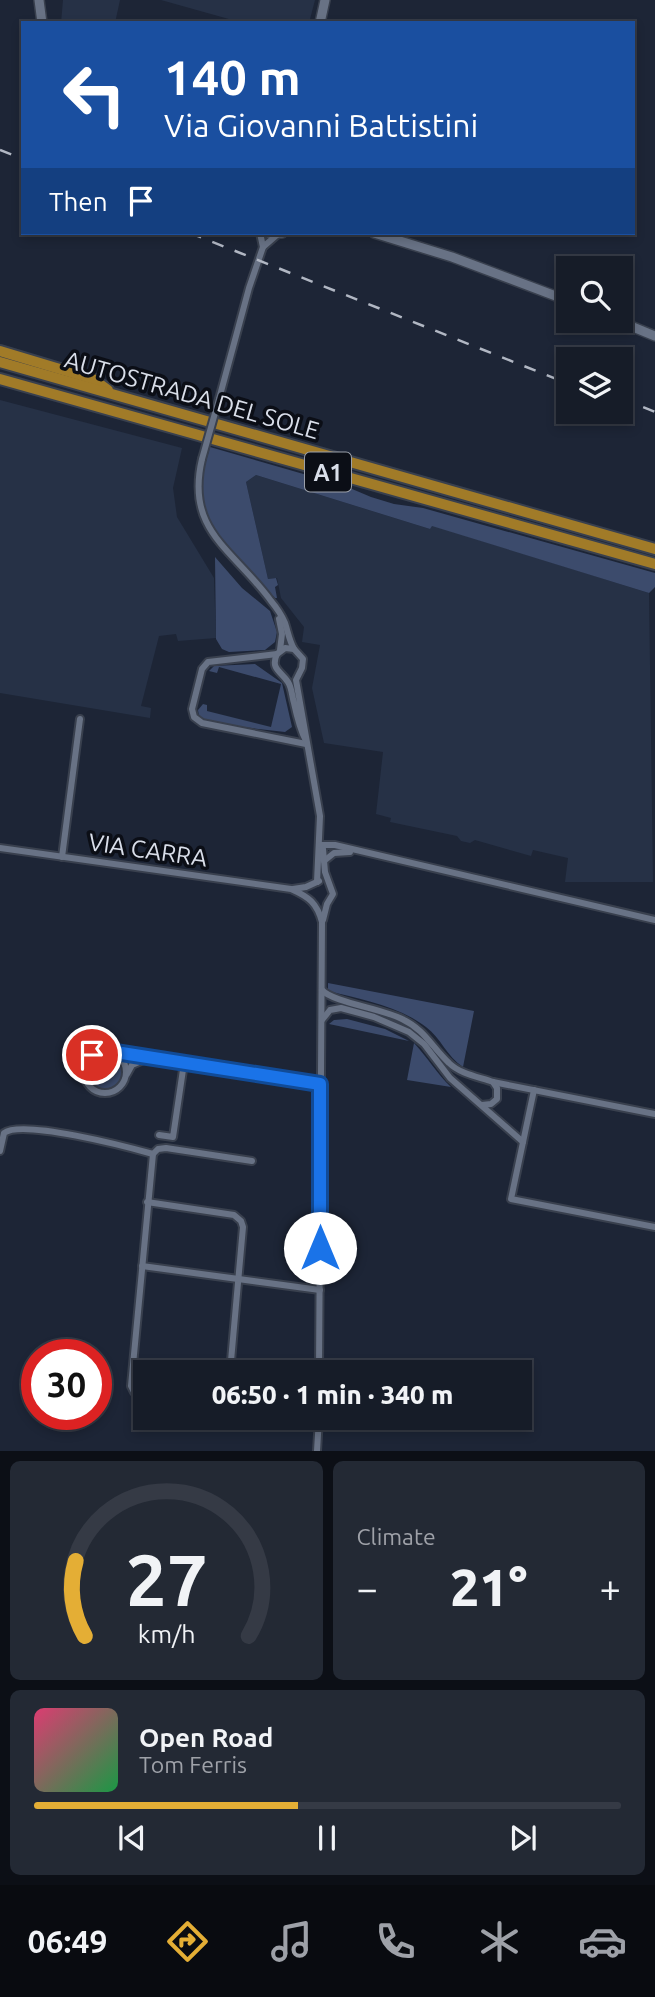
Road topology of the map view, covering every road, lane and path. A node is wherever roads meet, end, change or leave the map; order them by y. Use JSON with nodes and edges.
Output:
{"nodes":[{"id":1,"x":38,"y":0,"type":"edge"},
{"id":2,"x":325,"y":0,"type":"edge"},
{"id":3,"x":42,"y":21,"type":"edge"},
{"id":4,"x":320,"y":21,"type":"edge"},
{"id":5,"x":260,"y":235,"type":"edge"},
{"id":6,"x":278,"y":235,"type":"edge"},
{"id":7,"x":380,"y":235,"type":"edge"},
{"id":8,"x":263,"y":247,"type":"junction"},
{"id":9,"x":556,"y":296,"type":"edge"},
{"id":10,"x":633,"y":327,"type":"edge"},
{"id":11,"x":655,"y":336,"type":"edge"},
{"id":12,"x":0,"y":351,"type":"edge"},
{"id":13,"x":0,"y":362,"type":"edge"},
{"id":14,"x":0,"y":379,"type":"edge"},
{"id":15,"x":113,"y":394,"type":"junction"},
{"id":16,"x":655,"y":549,"type":"edge"},
{"id":17,"x":655,"y":565,"type":"edge"},
{"id":18,"x":277,"y":610,"type":"junction"},
{"id":19,"x":294,"y":649,"type":"junction"},
{"id":20,"x":279,"y":652,"type":"junction"},
{"id":21,"x":300,"y":671,"type":"junction"},
{"id":22,"x":282,"y":675,"type":"junction"},
{"id":23,"x":80,"y":719,"type":"dead end"},
{"id":24,"x":306,"y":742,"type":"junction"},
{"id":25,"x":321,"y":845,"type":"junction"},
{"id":26,"x":0,"y":848,"type":"edge"},
{"id":27,"x":366,"y":853,"type":"junction"},
{"id":28,"x":62,"y":857,"type":"junction"},
{"id":29,"x":324,"y":861,"type":"junction"},
{"id":30,"x":315,"y":883,"type":"junction"},
{"id":31,"x":328,"y":883,"type":"junction"},
{"id":32,"x":291,"y":889,"type":"junction"},
{"id":33,"x":313,"y":901,"type":"junction"},
{"id":34,"x":327,"y":904,"type":"junction"},
{"id":35,"x":655,"y":920,"type":"edge"},
{"id":36,"x":322,"y":922,"type":"junction"},
{"id":37,"x":321,"y":986,"type":"junction"},
{"id":38,"x":321,"y":1025,"type":"junction"},
{"id":39,"x":109,"y":1051,"type":"junction"},
{"id":40,"x":150,"y":1058,"type":"junction"},
{"id":41,"x":184,"y":1063,"type":"junction"},
{"id":42,"x":126,"y":1076,"type":"junction"},
{"id":43,"x":493,"y":1082,"type":"junction"},
{"id":44,"x":320,"y":1084,"type":"junction"},
{"id":45,"x":534,"y":1090,"type":"junction"},
{"id":46,"x":480,"y":1104,"type":"junction"},
{"id":47,"x":655,"y":1114,"type":"edge"},
{"id":48,"x":159,"y":1135,"type":"dead end"},
{"id":49,"x":523,"y":1142,"type":"junction"},
{"id":50,"x":0,"y":1151,"type":"edge"},
{"id":51,"x":153,"y":1154,"type":"junction"},
{"id":52,"x":252,"y":1161,"type":"dead end"},
{"id":53,"x":148,"y":1202,"type":"junction"},
{"id":54,"x":655,"y":1227,"type":"edge"},
{"id":55,"x":142,"y":1266,"type":"junction"},
{"id":56,"x":239,"y":1278,"type":"junction"},
{"id":57,"x":320,"y":1290,"type":"junction"},
{"id":58,"x":133,"y":1360,"type":"edge"},
{"id":59,"x":231,"y":1360,"type":"edge"},
{"id":60,"x":319,"y":1360,"type":"edge"},
{"id":61,"x":133,"y":1364,"type":"edge"},
{"id":62,"x":133,"y":1390,"type":"edge"},
{"id":63,"x":318,"y":1430,"type":"edge"},
{"id":64,"x":317,"y":1451,"type":"edge"}],
"edges":[{"from":1,"to":3,"type":"street"},
{"from":2,"to":4,"type":"street"},
{"from":5,"to":8,"type":"street"},
{"from":6,"to":8,"type":"street"},
{"from":7,"to":9,"type":"street"},
{"from":8,"to":18,"type":"street","bridge":true},
{"from":10,"to":11,"type":"street"},
{"from":12,"to":15,"type":"highway"},
{"from":13,"to":15,"type":"highway","name":"AUTOSTRADA DEL SOLE","number":"A1"},
{"from":14,"to":17,"type":"highway","name":"AUTOSTRADA DEL SOLE","number":"A1"},
{"from":15,"to":16,"type":"highway","name":"AUTOSTRADA DEL SOLE","number":"A1"},
{"from":18,"to":19,"type":"street"},
{"from":18,"to":20,"type":"street"},
{"from":19,"to":20,"type":"street"},
{"from":19,"to":21,"type":"street"},
{"from":20,"to":22,"type":"street"},
{"from":20,"to":24,"type":"street"},
{"from":21,"to":22,"type":"street"},
{"from":21,"to":24,"type":"street"},
{"from":22,"to":24,"type":"street"},
{"from":23,"to":28,"type":"street"},
{"from":24,"to":25,"type":"street"},
{"from":25,"to":27,"type":"street"},
{"from":25,"to":29,"type":"street"},
{"from":25,"to":30,"type":"street"},
{"from":26,"to":28,"type":"street","name":"VIA CARRA"},
{"from":27,"to":29,"type":"street"},
{"from":27,"to":35,"type":"street"},
{"from":28,"to":32,"type":"street","name":"VIA CARRA"},
{"from":29,"to":31,"type":"street"},
{"from":30,"to":31,"type":"street"},
{"from":30,"to":32,"type":"street","name":"VIA CARRA"},
{"from":30,"to":33,"type":"street"},
{"from":31,"to":34,"type":"street"},
{"from":32,"to":33,"type":"street","name":"VIA CARRA"},
{"from":33,"to":34,"type":"street"},
{"from":33,"to":36,"type":"street"},
{"from":34,"to":36,"type":"street"},
{"from":36,"to":37,"type":"street"},
{"from":37,"to":38,"type":"street"},
{"from":37,"to":43,"type":"street"},
{"from":38,"to":44,"type":"street"},
{"from":38,"to":46,"type":"street"},
{"from":39,"to":40,"type":"street"},
{"from":39,"to":42,"type":"street"},
{"from":39,"to":42,"type":"street"},
{"from":40,"to":41,"type":"street"},
{"from":40,"to":42,"type":"street"},
{"from":41,"to":44,"type":"street"},
{"from":41,"to":48,"type":"street"},
{"from":43,"to":45,"type":"street"},
{"from":43,"to":46,"type":"street"},
{"from":44,"to":57,"type":"street"},
{"from":45,"to":47,"type":"street"},
{"from":45,"to":49,"type":"street"},
{"from":46,"to":49,"type":"street"},
{"from":49,"to":54,"type":"street"},
{"from":50,"to":51,"type":"street"},
{"from":51,"to":52,"type":"street"},
{"from":51,"to":53,"type":"street"},
{"from":53,"to":55,"type":"street"},
{"from":53,"to":56,"type":"street"},
{"from":55,"to":56,"type":"street"},
{"from":55,"to":58,"type":"street"},
{"from":56,"to":57,"type":"street"},
{"from":56,"to":59,"type":"street"},
{"from":57,"to":60,"type":"street"},
{"from":61,"to":62,"type":"street"},
{"from":63,"to":64,"type":"street"}]}
